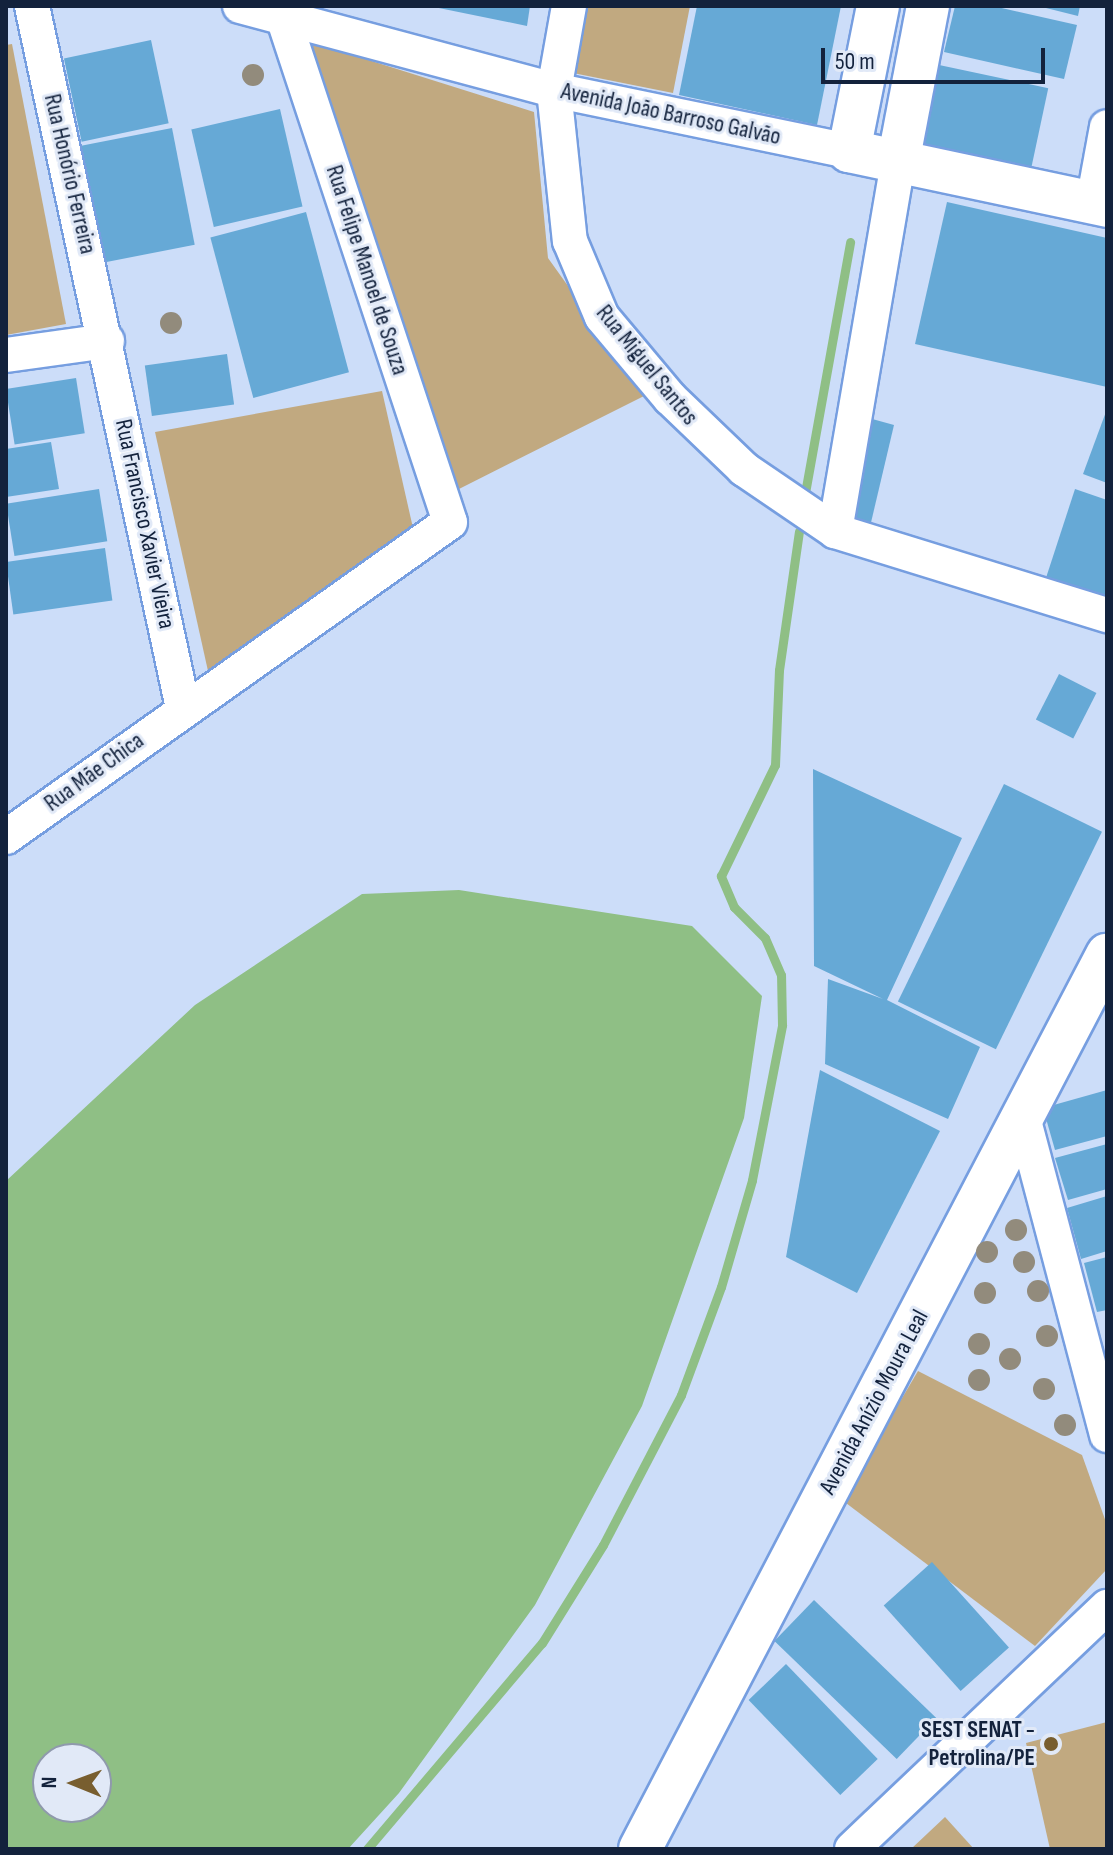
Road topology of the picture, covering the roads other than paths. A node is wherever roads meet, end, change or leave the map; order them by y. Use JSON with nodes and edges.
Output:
{"nodes":[{"id":1,"x":32,"y":6,"type":"edge"},
{"id":2,"x":240,"y":6,"type":"edge"},
{"id":3,"x":569,"y":6,"type":"edge"},
{"id":4,"x":878,"y":6,"type":"edge"},
{"id":5,"x":928,"y":6,"type":"edge"},
{"id":6,"x":284,"y":11,"type":"edge"},
{"id":7,"x":554,"y":90,"type":"junction"},
{"id":8,"x":1107,"y":127,"type":"edge"},
{"id":9,"x":849,"y":151,"type":"junction"},
{"id":10,"x":898,"y":163,"type":"junction"},
{"id":11,"x":1100,"y":204,"type":"edge"},
{"id":12,"x":107,"y":341,"type":"junction"},
{"id":13,"x":6,"y":355,"type":"edge"},
{"id":14,"x":450,"y":522,"type":"joint"},
{"id":15,"x":835,"y":531,"type":"junction"},
{"id":16,"x":1107,"y":615,"type":"edge"},
{"id":17,"x":183,"y":708,"type":"junction"},
{"id":18,"x":6,"y":837,"type":"edge"},
{"id":19,"x":1107,"y":955,"type":"edge"},
{"id":20,"x":1023,"y":1117,"type":"junction"},
{"id":21,"x":1107,"y":1435,"type":"edge"},
{"id":22,"x":1107,"y":1607,"type":"edge"},
{"id":23,"x":640,"y":1849,"type":"edge"},
{"id":24,"x":852,"y":1849,"type":"edge"}],
"edges":[{"from":1,"to":12,"type":"street","name":"Rua Honório Ferreira"},
{"from":2,"to":6,"type":"street","name":"Avenida João Barroso Galvão"},
{"from":3,"to":7,"type":"street","name":"Rua Miguel Santos"},
{"from":4,"to":9,"type":"street"},
{"from":5,"to":10,"type":"street"},
{"from":6,"to":7,"type":"street","name":"Avenida João Barroso Galvão"},
{"from":6,"to":14,"type":"street","name":"Rua Felipe Manoel de Souza"},
{"from":7,"to":9,"type":"street","name":"Avenida João Barroso Galvão"},
{"from":7,"to":15,"type":"street","name":"Rua Miguel Santos"},
{"from":8,"to":11,"type":"street"},
{"from":9,"to":10,"type":"street","name":"Avenida João Barroso Galvão"},
{"from":10,"to":11,"type":"street","name":"Avenida João Barroso Galvão"},
{"from":10,"to":15,"type":"street"},
{"from":12,"to":13,"type":"street"},
{"from":12,"to":17,"type":"street","name":"Rua Francisco Xavier Vieira"},
{"from":14,"to":17,"type":"street","name":"Rua Mãe Chica"},
{"from":15,"to":16,"type":"street","name":"Rua Miguel Santos"},
{"from":17,"to":18,"type":"street","name":"Rua Mãe Chica"},
{"from":19,"to":20,"type":"street","name":"Avenida Anízio Moura Leal"},
{"from":20,"to":21,"type":"street"},
{"from":20,"to":23,"type":"street","name":"Avenida Anízio Moura Leal"},
{"from":22,"to":24,"type":"street"}]}
